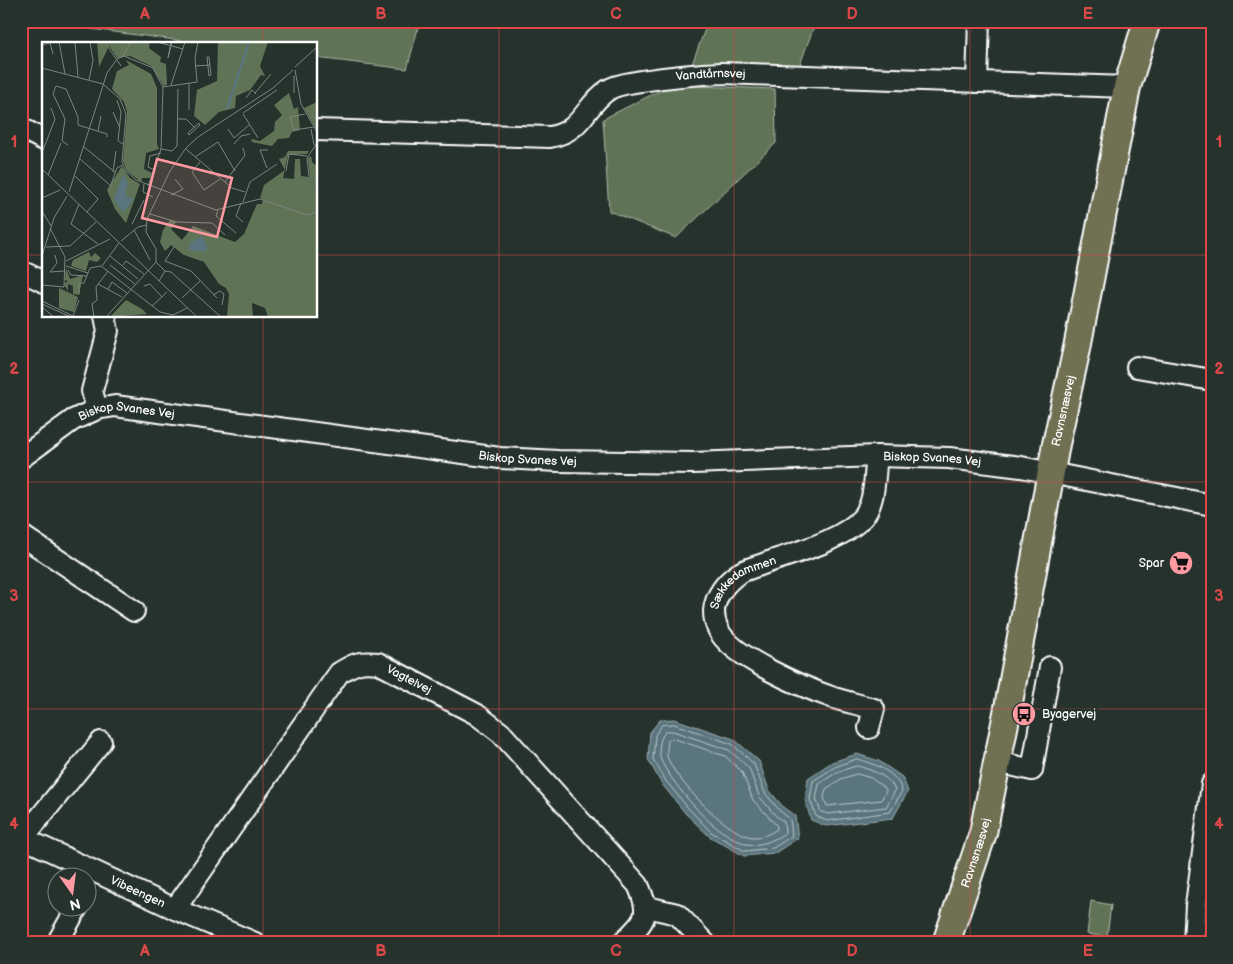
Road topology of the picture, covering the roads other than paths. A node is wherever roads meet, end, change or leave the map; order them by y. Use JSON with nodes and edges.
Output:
{"nodes":[{"id":1,"x":979,"y":21,"type":"edge"},
{"id":2,"x":1135,"y":21,"type":"edge"},
{"id":3,"x":1147,"y":21,"type":"edge"},
{"id":4,"x":1134,"y":61,"type":"junction"},
{"id":5,"x":977,"y":82,"type":"junction"},
{"id":6,"x":1127,"y":87,"type":"junction"},
{"id":7,"x":21,"y":128,"type":"edge"},
{"id":8,"x":318,"y":130,"type":"edge"},
{"id":9,"x":42,"y":139,"type":"edge"},
{"id":10,"x":21,"y":271,"type":"edge"},
{"id":11,"x":42,"y":281,"type":"edge"},
{"id":12,"x":105,"y":318,"type":"edge"},
{"id":13,"x":1136,"y":367,"type":"dead end"},
{"id":14,"x":1212,"y":380,"type":"edge"},
{"id":15,"x":97,"y":409,"type":"junction"},
{"id":16,"x":877,"y":456,"type":"junction"},
{"id":17,"x":21,"y":458,"type":"edge"},
{"id":18,"x":1052,"y":474,"type":"junction"},
{"id":19,"x":1212,"y":505,"type":"edge"},
{"id":20,"x":21,"y":535,"type":"edge"},
{"id":21,"x":134,"y":611,"type":"dead end"},
{"id":22,"x":1050,"y":667,"type":"dead end"},
{"id":23,"x":869,"y":728,"type":"dead end"},
{"id":24,"x":101,"y":742,"type":"dead end"},
{"id":25,"x":998,"y":762,"type":"junction"},
{"id":26,"x":1211,"y":788,"type":"edge"},
{"id":27,"x":22,"y":838,"type":"edge"},
{"id":28,"x":68,"y":866,"type":"edge"},
{"id":29,"x":98,"y":883,"type":"edge"},
{"id":30,"x":647,"y":907,"type":"junction"},
{"id":31,"x":175,"y":909,"type":"junction"},
{"id":32,"x":72,"y":916,"type":"edge"},
{"id":33,"x":57,"y":943,"type":"edge"},
{"id":34,"x":255,"y":943,"type":"edge"},
{"id":35,"x":622,"y":943,"type":"edge"},
{"id":36,"x":705,"y":943,"type":"edge"},
{"id":37,"x":946,"y":943,"type":"edge"},
{"id":38,"x":1194,"y":943,"type":"edge"}],
"edges":[{"from":1,"to":5,"type":"street"},
{"from":2,"to":4,"type":"main road","name":"Ravnsnæsvej"},
{"from":3,"to":4,"type":"main road","name":"Ravnsnæsvej"},
{"from":4,"to":6,"type":"main road","name":"Ravnsnæsvej"},
{"from":5,"to":6,"type":"street","name":"Vandtårnsvej"},
{"from":5,"to":8,"type":"street","name":"Vandtårnsvej"},
{"from":6,"to":18,"type":"main road","name":"Ravnsnæsvej"},
{"from":7,"to":9,"type":"street"},
{"from":10,"to":11,"type":"street"},
{"from":12,"to":15,"type":"street"},
{"from":13,"to":14,"type":"street"},
{"from":15,"to":16,"type":"street","name":"Biskop Svanes Vej"},
{"from":15,"to":17,"type":"street","name":"Biskop Svanes Vej"},
{"from":16,"to":18,"type":"street","name":"Biskop Svanes Vej"},
{"from":16,"to":23,"type":"street","name":"Sækkedammen"},
{"from":18,"to":19,"type":"street"},
{"from":18,"to":25,"type":"main road","name":"Ravnsnæsvej"},
{"from":20,"to":21,"type":"street"},
{"from":22,"to":25,"type":"street"},
{"from":24,"to":27,"type":"street","name":"Vibeengen"},
{"from":25,"to":37,"type":"main road","name":"Ravnsnæsvej"},
{"from":26,"to":38,"type":"street"},
{"from":27,"to":28,"type":"street","name":"Vibeengen"},
{"from":29,"to":31,"type":"street","name":"Vibeengen"},
{"from":30,"to":31,"type":"street","name":"Vagtelvej"},
{"from":30,"to":35,"type":"street"},
{"from":30,"to":36,"type":"street"},
{"from":31,"to":34,"type":"street","name":"Vibeengen"},
{"from":32,"to":33,"type":"street"}]}
